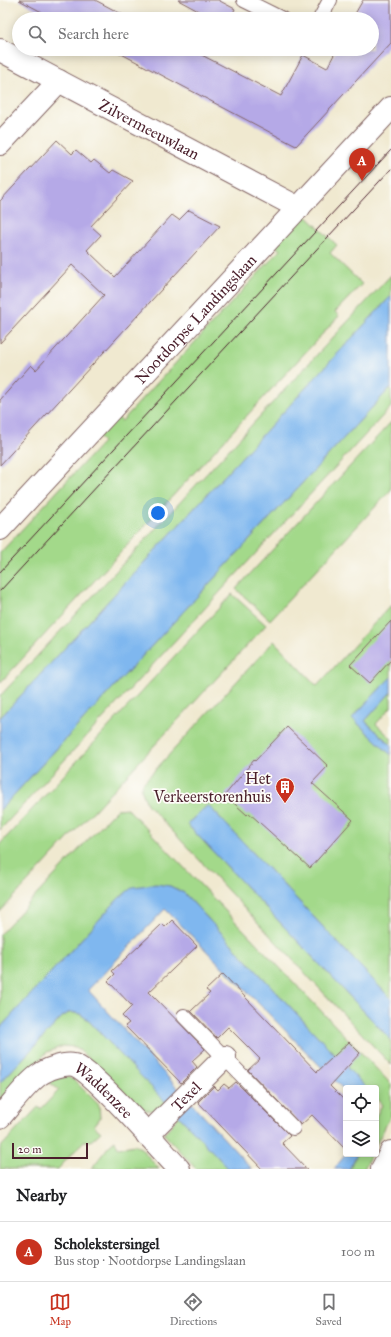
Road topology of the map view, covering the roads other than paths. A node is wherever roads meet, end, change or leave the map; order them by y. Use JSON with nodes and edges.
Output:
{"nodes":[{"id":1,"x":244,"y":0,"type":"edge"},
{"id":2,"x":330,"y":0,"type":"edge"},
{"id":3,"x":268,"y":12,"type":"edge"},
{"id":4,"x":324,"y":12,"type":"edge"},
{"id":5,"x":0,"y":50,"type":"edge"},
{"id":6,"x":59,"y":81,"type":"junction"},
{"id":7,"x":391,"y":108,"type":"edge"},
{"id":8,"x":0,"y":144,"type":"edge"},
{"id":9,"x":299,"y":208,"type":"junction"},
{"id":10,"x":0,"y":529,"type":"edge"},
{"id":11,"x":184,"y":1016,"type":"dead end"},
{"id":12,"x":225,"y":1057,"type":"junction"},
{"id":13,"x":0,"y":1117,"type":"edge"},
{"id":14,"x":293,"y":1128,"type":"dead end"},
{"id":15,"x":147,"y":1135,"type":"junction"},
{"id":16,"x":391,"y":1152,"type":"edge"},
{"id":17,"x":179,"y":1169,"type":"edge"},
{"id":18,"x":382,"y":1169,"type":"edge"}],
"edges":[{"from":1,"to":3,"type":"lane"},
{"from":2,"to":4,"type":"lane"},
{"from":5,"to":6,"type":"street","name":"Zilvermeeuwlaan"},
{"from":6,"to":8,"type":"street"},
{"from":6,"to":9,"type":"street","name":"Zilvermeeuwlaan"},
{"from":7,"to":9,"type":"street","name":"Nootdorpse Landingslaan"},
{"from":9,"to":10,"type":"street","name":"Nootdorpse Landingslaan"},
{"from":11,"to":12,"type":"lane"},
{"from":12,"to":14,"type":"lane"},
{"from":12,"to":15,"type":"street","name":"Texel"},
{"from":13,"to":15,"type":"street","name":"Waddenzee"},
{"from":15,"to":17,"type":"street","name":"Waddenzee"},
{"from":16,"to":18,"type":"street"}]}
